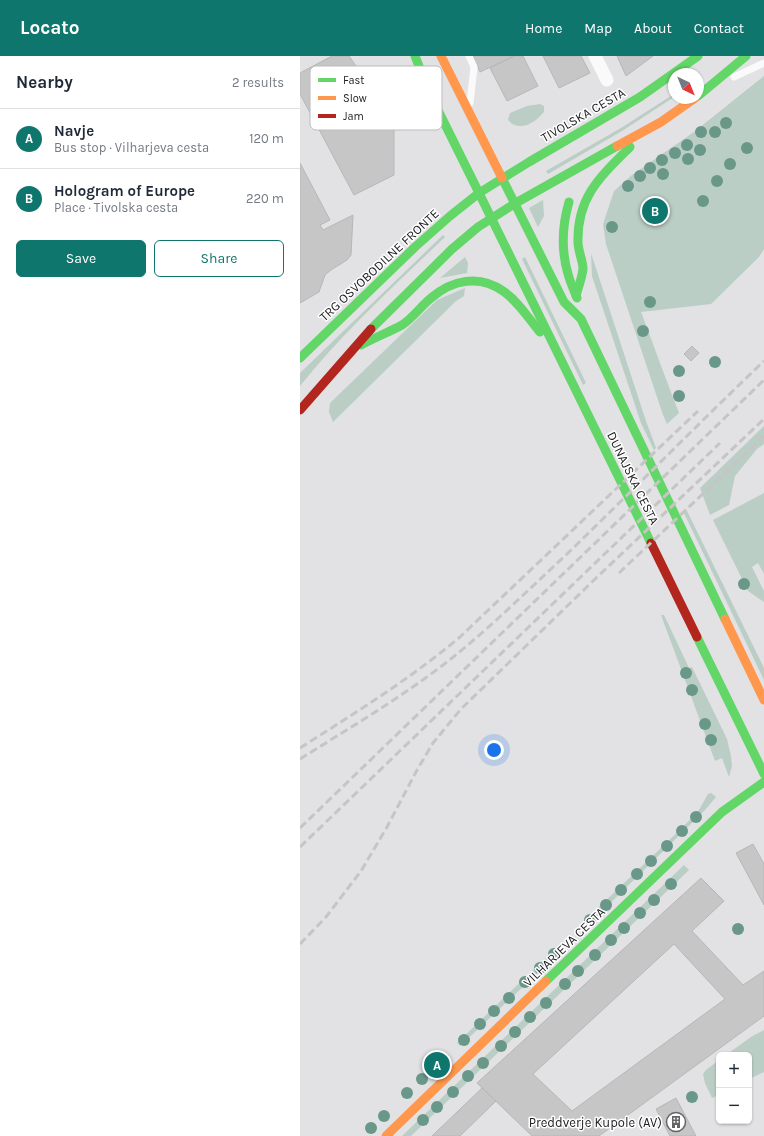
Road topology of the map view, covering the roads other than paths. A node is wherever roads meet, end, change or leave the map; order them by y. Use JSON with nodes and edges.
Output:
{"nodes":[{"id":1,"x":415,"y":56,"type":"edge"},
{"id":2,"x":441,"y":56,"type":"edge"},
{"id":3,"x":469,"y":56,"type":"edge"},
{"id":4,"x":595,"y":56,"type":"edge"},
{"id":5,"x":698,"y":56,"type":"edge"},
{"id":6,"x":746,"y":56,"type":"edge"},
{"id":7,"x":764,"y":63,"type":"edge"},
{"id":8,"x":419,"y":66,"type":"edge"},
{"id":9,"x":607,"y":80,"type":"dead end"},
{"id":10,"x":707,"y":89,"type":"junction"},
{"id":11,"x":704,"y":91,"type":"edge"},
{"id":12,"x":686,"y":104,"type":"edge"},
{"id":13,"x":468,"y":109,"type":"junction"},
{"id":14,"x":442,"y":118,"type":"edge"},
{"id":15,"x":661,"y":122,"type":"junction"},
{"id":16,"x":600,"y":156,"type":"junction"},
{"id":17,"x":502,"y":178,"type":"junction"},
{"id":18,"x":582,"y":178,"type":"dead end"},
{"id":19,"x":573,"y":192,"type":"dead end"},
{"id":20,"x":479,"y":193,"type":"junction"},
{"id":21,"x":514,"y":204,"type":"junction"},
{"id":22,"x":492,"y":218,"type":"junction"},
{"id":23,"x":576,"y":296,"type":"junction"},
{"id":24,"x":581,"y":319,"type":"junction"},
{"id":25,"x":354,"y":349,"type":"junction"},
{"id":26,"x":556,"y":350,"type":"junction"},
{"id":27,"x":300,"y":358,"type":"edge"},
{"id":28,"x":300,"y":410,"type":"edge"},
{"id":29,"x":764,"y":700,"type":"edge"},
{"id":30,"x":764,"y":774,"type":"edge"},
{"id":31,"x":764,"y":782,"type":"edge"},
{"id":32,"x":386,"y":1136,"type":"edge"}],
"edges":[{"from":1,"to":8,"type":"main road","name":"DUNAJSKA CESTA"},
{"from":2,"to":13,"type":"main road","name":"DUNAJSKA CESTA"},
{"from":3,"to":13,"type":"lane"},
{"from":4,"to":9,"type":"street"},
{"from":5,"to":17,"type":"main road","name":"TIVOLSKA CESTA"},
{"from":6,"to":10,"type":"main road"},
{"from":7,"to":10,"type":"lane"},
{"from":10,"to":11,"type":"main road"},
{"from":12,"to":15,"type":"main road"},
{"from":13,"to":17,"type":"main road","name":"DUNAJSKA CESTA"},
{"from":14,"to":20,"type":"main road","name":"DUNAJSKA CESTA"},
{"from":15,"to":16,"type":"main road"},
{"from":15,"to":23,"type":"main road"},
{"from":16,"to":18,"type":"main road"},
{"from":16,"to":21,"type":"main road"},
{"from":17,"to":20,"type":"main road","name":"TIVOLSKA CESTA"},
{"from":17,"to":21,"type":"main road","name":"DUNAJSKA CESTA"},
{"from":19,"to":23,"type":"main road"},
{"from":20,"to":22,"type":"main road","name":"DUNAJSKA CESTA"},
{"from":20,"to":27,"type":"main road","name":"TRG OSVOBODILNE FRONTE"},
{"from":21,"to":22,"type":"main road"},
{"from":21,"to":24,"type":"main road","name":"DUNAJSKA CESTA"},
{"from":22,"to":25,"type":"main road"},
{"from":22,"to":26,"type":"main road","name":"DUNAJSKA CESTA"},
{"from":23,"to":24,"type":"main road"},
{"from":24,"to":29,"type":"main road","name":"DUNAJSKA CESTA"},
{"from":25,"to":26,"type":"main road"},
{"from":25,"to":28,"type":"main road"},
{"from":26,"to":30,"type":"main road","name":"DUNAJSKA CESTA"},
{"from":31,"to":32,"type":"main road","name":"VILHARJEVA CESTA"}]}
